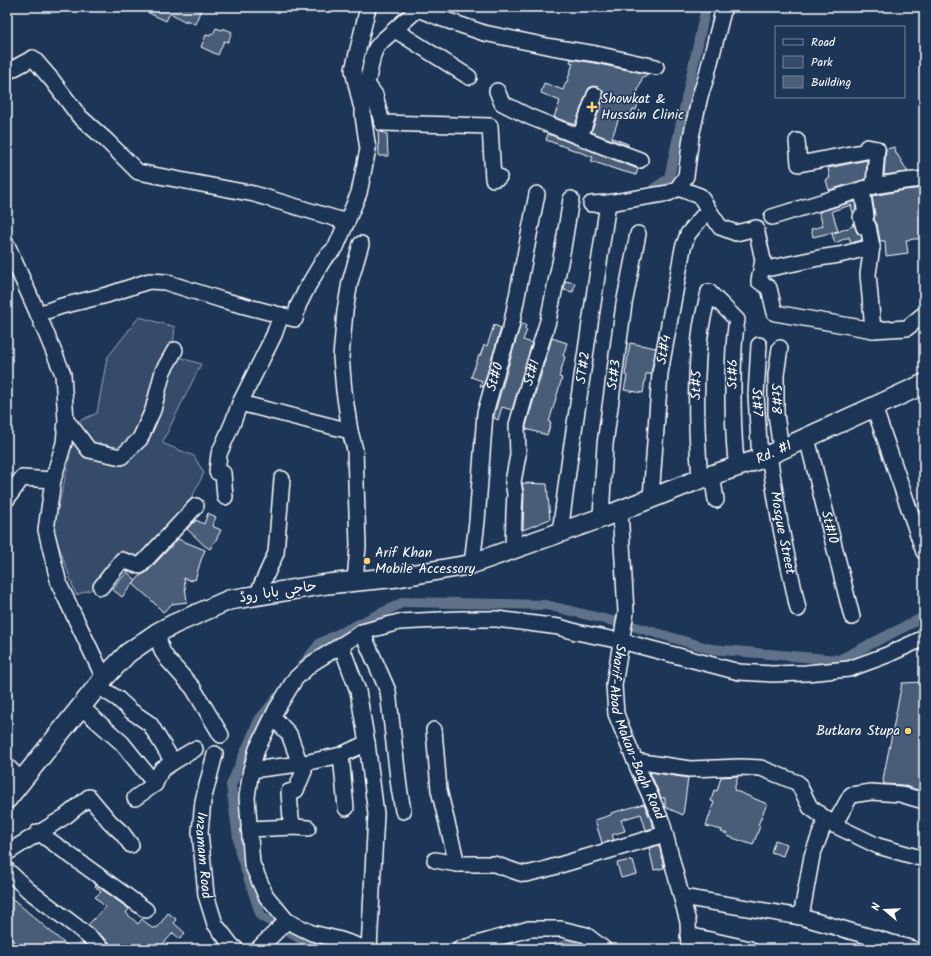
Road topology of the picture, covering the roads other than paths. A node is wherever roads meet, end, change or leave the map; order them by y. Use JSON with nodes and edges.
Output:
{"nodes":[{"id":1,"x":368,"y":7,"type":"edge"},
{"id":2,"x":723,"y":7,"type":"edge"},
{"id":3,"x":419,"y":8,"type":"edge"},
{"id":4,"x":395,"y":30,"type":"junction"},
{"id":5,"x":656,"y":67,"type":"dead end"},
{"id":6,"x":7,"y":72,"type":"edge"},
{"id":7,"x":469,"y":77,"type":"dead end"},
{"id":8,"x":367,"y":84,"type":"junction"},
{"id":9,"x":497,"y":91,"type":"dead end"},
{"id":10,"x":596,"y":95,"type":"dead end"},
{"id":11,"x":363,"y":116,"type":"junction"},
{"id":12,"x":580,"y":137,"type":"junction"},
{"id":13,"x":797,"y":141,"type":"dead end"},
{"id":14,"x":640,"y":160,"type":"dead end"},
{"id":15,"x":499,"y":177,"type":"dead end"},
{"id":16,"x":924,"y":179,"type":"edge"},
{"id":17,"x":868,"y":187,"type":"junction"},
{"id":18,"x":678,"y":188,"type":"junction"},
{"id":19,"x":537,"y":194,"type":"dead end"},
{"id":20,"x":572,"y":199,"type":"dead end"},
{"id":21,"x":608,"y":203,"type":"junction"},
{"id":22,"x":591,"y":204,"type":"dead end"},
{"id":23,"x":710,"y":212,"type":"junction"},
{"id":24,"x":772,"y":217,"type":"dead end"},
{"id":25,"x":347,"y":222,"type":"junction"},
{"id":26,"x":638,"y":234,"type":"dead end"},
{"id":27,"x":362,"y":244,"type":"dead end"},
{"id":28,"x":7,"y":245,"type":"edge"},
{"id":29,"x":872,"y":247,"type":"junction"},
{"id":30,"x":771,"y":268,"type":"dead end"},
{"id":31,"x":709,"y":292,"type":"joint"},
{"id":32,"x":38,"y":314,"type":"junction"},
{"id":33,"x":924,"y":314,"type":"edge"},
{"id":34,"x":281,"y":315,"type":"junction"},
{"id":35,"x":873,"y":330,"type":"junction"},
{"id":36,"x":759,"y":345,"type":"dead end"},
{"id":37,"x":780,"y":348,"type":"dead end"},
{"id":38,"x":175,"y":350,"type":"dead end"},
{"id":39,"x":924,"y":384,"type":"edge"},
{"id":40,"x":240,"y":403,"type":"junction"},
{"id":41,"x":874,"y":407,"type":"junction"},
{"id":42,"x":66,"y":421,"type":"junction"},
{"id":43,"x":350,"y":431,"type":"junction"},
{"id":44,"x":807,"y":438,"type":"junction"},
{"id":45,"x":770,"y":455,"type":"junction"},
{"id":46,"x":737,"y":467,"type":"junction"},
{"id":47,"x":706,"y":477,"type":"junction"},
{"id":48,"x":282,"y":479,"type":"dead end"},
{"id":49,"x":53,"y":480,"type":"junction"},
{"id":50,"x":225,"y":497,"type":"dead end"},
{"id":51,"x":651,"y":498,"type":"junction"},
{"id":52,"x":7,"y":499,"type":"edge"},
{"id":53,"x":716,"y":500,"type":"dead end"},
{"id":54,"x":196,"y":506,"type":"dead end"},
{"id":55,"x":620,"y":510,"type":"junction"},
{"id":56,"x":601,"y":518,"type":"junction"},
{"id":57,"x":560,"y":533,"type":"junction"},
{"id":58,"x":512,"y":550,"type":"junction"},
{"id":59,"x":924,"y":552,"type":"edge"},
{"id":60,"x":472,"y":564,"type":"junction"},
{"id":61,"x":355,"y":581,"type":"junction"},
{"id":62,"x":101,"y":587,"type":"dead end"},
{"id":63,"x":257,"y":596,"type":"junction"},
{"id":64,"x":798,"y":609,"type":"dead end"},
{"id":65,"x":852,"y":616,"type":"dead end"},
{"id":66,"x":362,"y":632,"type":"junction"},
{"id":67,"x":157,"y":633,"type":"junction"},
{"id":68,"x":924,"y":638,"type":"edge"},
{"id":69,"x":622,"y":639,"type":"junction"},
{"id":70,"x":341,"y":645,"type":"junction"},
{"id":71,"x":101,"y":682,"type":"junction"},
{"id":72,"x":81,"y":707,"type":"junction"},
{"id":73,"x":273,"y":717,"type":"junction"},
{"id":74,"x":434,"y":730,"type":"dead end"},
{"id":75,"x":221,"y":735,"type":"dead end"},
{"id":76,"x":367,"y":743,"type":"junction"},
{"id":77,"x":195,"y":750,"type":"dead end"},
{"id":78,"x":215,"y":754,"type":"dead end"},
{"id":79,"x":341,"y":755,"type":"junction"},
{"id":80,"x":635,"y":760,"type":"junction"},
{"id":81,"x":173,"y":762,"type":"junction"},
{"id":82,"x":300,"y":764,"type":"junction"},
{"id":83,"x":7,"y":766,"type":"edge"},
{"id":84,"x":251,"y":770,"type":"junction"},
{"id":85,"x":21,"y":780,"type":"junction"},
{"id":86,"x":155,"y":784,"type":"junction"},
{"id":87,"x":135,"y":798,"type":"dead end"},
{"id":88,"x":7,"y":799,"type":"edge"},
{"id":89,"x":924,"y":800,"type":"edge"},
{"id":90,"x":346,"y":808,"type":"dead end"},
{"id":91,"x":403,"y":811,"type":"dead end"},
{"id":92,"x":830,"y":822,"type":"junction"},
{"id":93,"x":249,"y":830,"type":"junction"},
{"id":94,"x":38,"y":832,"type":"junction"},
{"id":95,"x":665,"y":834,"type":"junction"},
{"id":96,"x":132,"y":846,"type":"dead end"},
{"id":97,"x":7,"y":852,"type":"edge"},
{"id":98,"x":924,"y":859,"type":"edge"},
{"id":99,"x":435,"y":860,"type":"dead end"},
{"id":100,"x":457,"y":864,"type":"junction"},
{"id":101,"x":7,"y":870,"type":"edge"},
{"id":102,"x":682,"y":897,"type":"junction"},
{"id":103,"x":146,"y":910,"type":"dead end"},
{"id":104,"x":801,"y":917,"type":"junction"},
{"id":105,"x":287,"y":921,"type":"junction"},
{"id":106,"x":689,"y":942,"type":"edge"},
{"id":107,"x":103,"y":949,"type":"edge"},
{"id":108,"x":236,"y":949,"type":"edge"},
{"id":109,"x":258,"y":949,"type":"edge"},
{"id":110,"x":368,"y":949,"type":"edge"},
{"id":111,"x":460,"y":949,"type":"edge"},
{"id":112,"x":604,"y":949,"type":"edge"},
{"id":113,"x":750,"y":949,"type":"edge"},
{"id":114,"x":914,"y":949,"type":"edge"}],
"edges":[{"from":1,"to":11,"type":"street"},
{"from":2,"to":18,"type":"street"},
{"from":3,"to":4,"type":"street"},
{"from":3,"to":5,"type":"street"},
{"from":4,"to":7,"type":"street"},
{"from":4,"to":8,"type":"street"},
{"from":6,"to":25,"type":"street"},
{"from":8,"to":11,"type":"street"},
{"from":8,"to":15,"type":"street"},
{"from":9,"to":12,"type":"street"},
{"from":10,"to":12,"type":"street"},
{"from":11,"to":25,"type":"street"},
{"from":12,"to":14,"type":"street"},
{"from":13,"to":17,"type":"street"},
{"from":16,"to":17,"type":"street"},
{"from":17,"to":24,"type":"street"},
{"from":17,"to":29,"type":"street"},
{"from":18,"to":21,"type":"street"},
{"from":18,"to":23,"type":"street"},
{"from":19,"to":60,"type":"street","name":"St#0"},
{"from":20,"to":58,"type":"street","name":"St#1"},
{"from":21,"to":22,"type":"street"},
{"from":21,"to":57,"type":"street","name":"ST#2"},
{"from":23,"to":35,"type":"street"},
{"from":23,"to":51,"type":"street","name":"St#4"},
{"from":25,"to":34,"type":"street"},
{"from":26,"to":56,"type":"street","name":"St#3"},
{"from":27,"to":43,"type":"street"},
{"from":28,"to":32,"type":"street"},
{"from":29,"to":30,"type":"street"},
{"from":29,"to":35,"type":"street"},
{"from":31,"to":46,"type":"street","name":"St#6"},
{"from":31,"to":47,"type":"street","name":"St#5"},
{"from":32,"to":34,"type":"street"},
{"from":32,"to":42,"type":"street"},
{"from":33,"to":35,"type":"street"},
{"from":34,"to":40,"type":"street"},
{"from":36,"to":45,"type":"street","name":"St#7"},
{"from":37,"to":45,"type":"street","name":"St#8"},
{"from":38,"to":42,"type":"street"},
{"from":39,"to":41,"type":"main road","name":"Rd. #1"},
{"from":40,"to":43,"type":"street"},
{"from":40,"to":50,"type":"street"},
{"from":41,"to":44,"type":"main road","name":"Rd. #1"},
{"from":41,"to":59,"type":"street"},
{"from":42,"to":49,"type":"street"},
{"from":43,"to":61,"type":"street"},
{"from":44,"to":45,"type":"main road","name":"Rd. #1"},
{"from":44,"to":65,"type":"street","name":"St#10"},
{"from":45,"to":46,"type":"main road","name":"Rd. #1"},
{"from":45,"to":64,"type":"street","name":"Mosque Street"},
{"from":46,"to":47,"type":"main road","name":"Rd. #1"},
{"from":47,"to":51,"type":"main road","name":"Rd. #1"},
{"from":47,"to":53,"type":"street","name":"St#5"},
{"from":48,"to":63,"type":"street"},
{"from":49,"to":52,"type":"street"},
{"from":49,"to":71,"type":"street"},
{"from":51,"to":55,"type":"main road","name":"Rd. #1"},
{"from":54,"to":62,"type":"street"},
{"from":55,"to":56,"type":"main road","name":"حاجی بابا روڈ"},
{"from":55,"to":69,"type":"street","name":"Sharif-Abad Makan-Bagh Road"},
{"from":56,"to":57,"type":"main road","name":"حاجی بابا روڈ"},
{"from":57,"to":58,"type":"main road","name":"حاجی بابا روڈ"},
{"from":58,"to":60,"type":"main road","name":"حاجی بابا روڈ"},
{"from":60,"to":61,"type":"main road","name":"حاجی بابا روڈ"},
{"from":61,"to":63,"type":"main road","name":"حاجی بابا روڈ"},
{"from":63,"to":67,"type":"main road","name":"حاجی بابا روڈ"},
{"from":66,"to":69,"type":"street"},
{"from":66,"to":70,"type":"street"},
{"from":66,"to":91,"type":"street"},
{"from":67,"to":71,"type":"main road","name":"حاجی بابا روڈ"},
{"from":67,"to":75,"type":"street"},
{"from":68,"to":69,"type":"street"},
{"from":69,"to":80,"type":"street","name":"Sharif-Abad Makan-Bagh Road"},
{"from":70,"to":73,"type":"street"},
{"from":70,"to":76,"type":"street"},
{"from":71,"to":72,"type":"main road","name":"حاجی بابا روڈ"},
{"from":71,"to":81,"type":"street"},
{"from":72,"to":85,"type":"main road","name":"حاجی بابا روڈ"},
{"from":72,"to":86,"type":"street"},
{"from":73,"to":82,"type":"street"},
{"from":73,"to":84,"type":"street"},
{"from":74,"to":100,"type":"street"},
{"from":76,"to":79,"type":"street"},
{"from":76,"to":110,"type":"street"},
{"from":77,"to":81,"type":"street"},
{"from":78,"to":108,"type":"street","name":"Inzamam Road"},
{"from":79,"to":82,"type":"street"},
{"from":79,"to":90,"type":"street"},
{"from":80,"to":92,"type":"street"},
{"from":80,"to":95,"type":"street","name":"Sharif-Abad Makan-Bagh Road"},
{"from":81,"to":86,"type":"street"},
{"from":82,"to":84,"type":"street"},
{"from":82,"to":93,"type":"street"},
{"from":83,"to":85,"type":"street"},
{"from":84,"to":93,"type":"street"},
{"from":85,"to":88,"type":"main road","name":"حاجی بابا روڈ"},
{"from":86,"to":87,"type":"street"},
{"from":89,"to":92,"type":"street"},
{"from":92,"to":98,"type":"street"},
{"from":92,"to":104,"type":"street"},
{"from":93,"to":105,"type":"street"},
{"from":94,"to":96,"type":"street"},
{"from":94,"to":97,"type":"street"},
{"from":94,"to":103,"type":"street"},
{"from":95,"to":100,"type":"street"},
{"from":95,"to":102,"type":"street","name":"Sharif-Abad Makan-Bagh Road"},
{"from":99,"to":100,"type":"street"},
{"from":101,"to":107,"type":"street"},
{"from":102,"to":104,"type":"street"},
{"from":102,"to":106,"type":"street","name":"Sharif-Abad Makan-Bagh Road"},
{"from":104,"to":114,"type":"street"},
{"from":105,"to":109,"type":"street"},
{"from":105,"to":110,"type":"street"},
{"from":106,"to":113,"type":"street"},
{"from":111,"to":112,"type":"street"}]}
